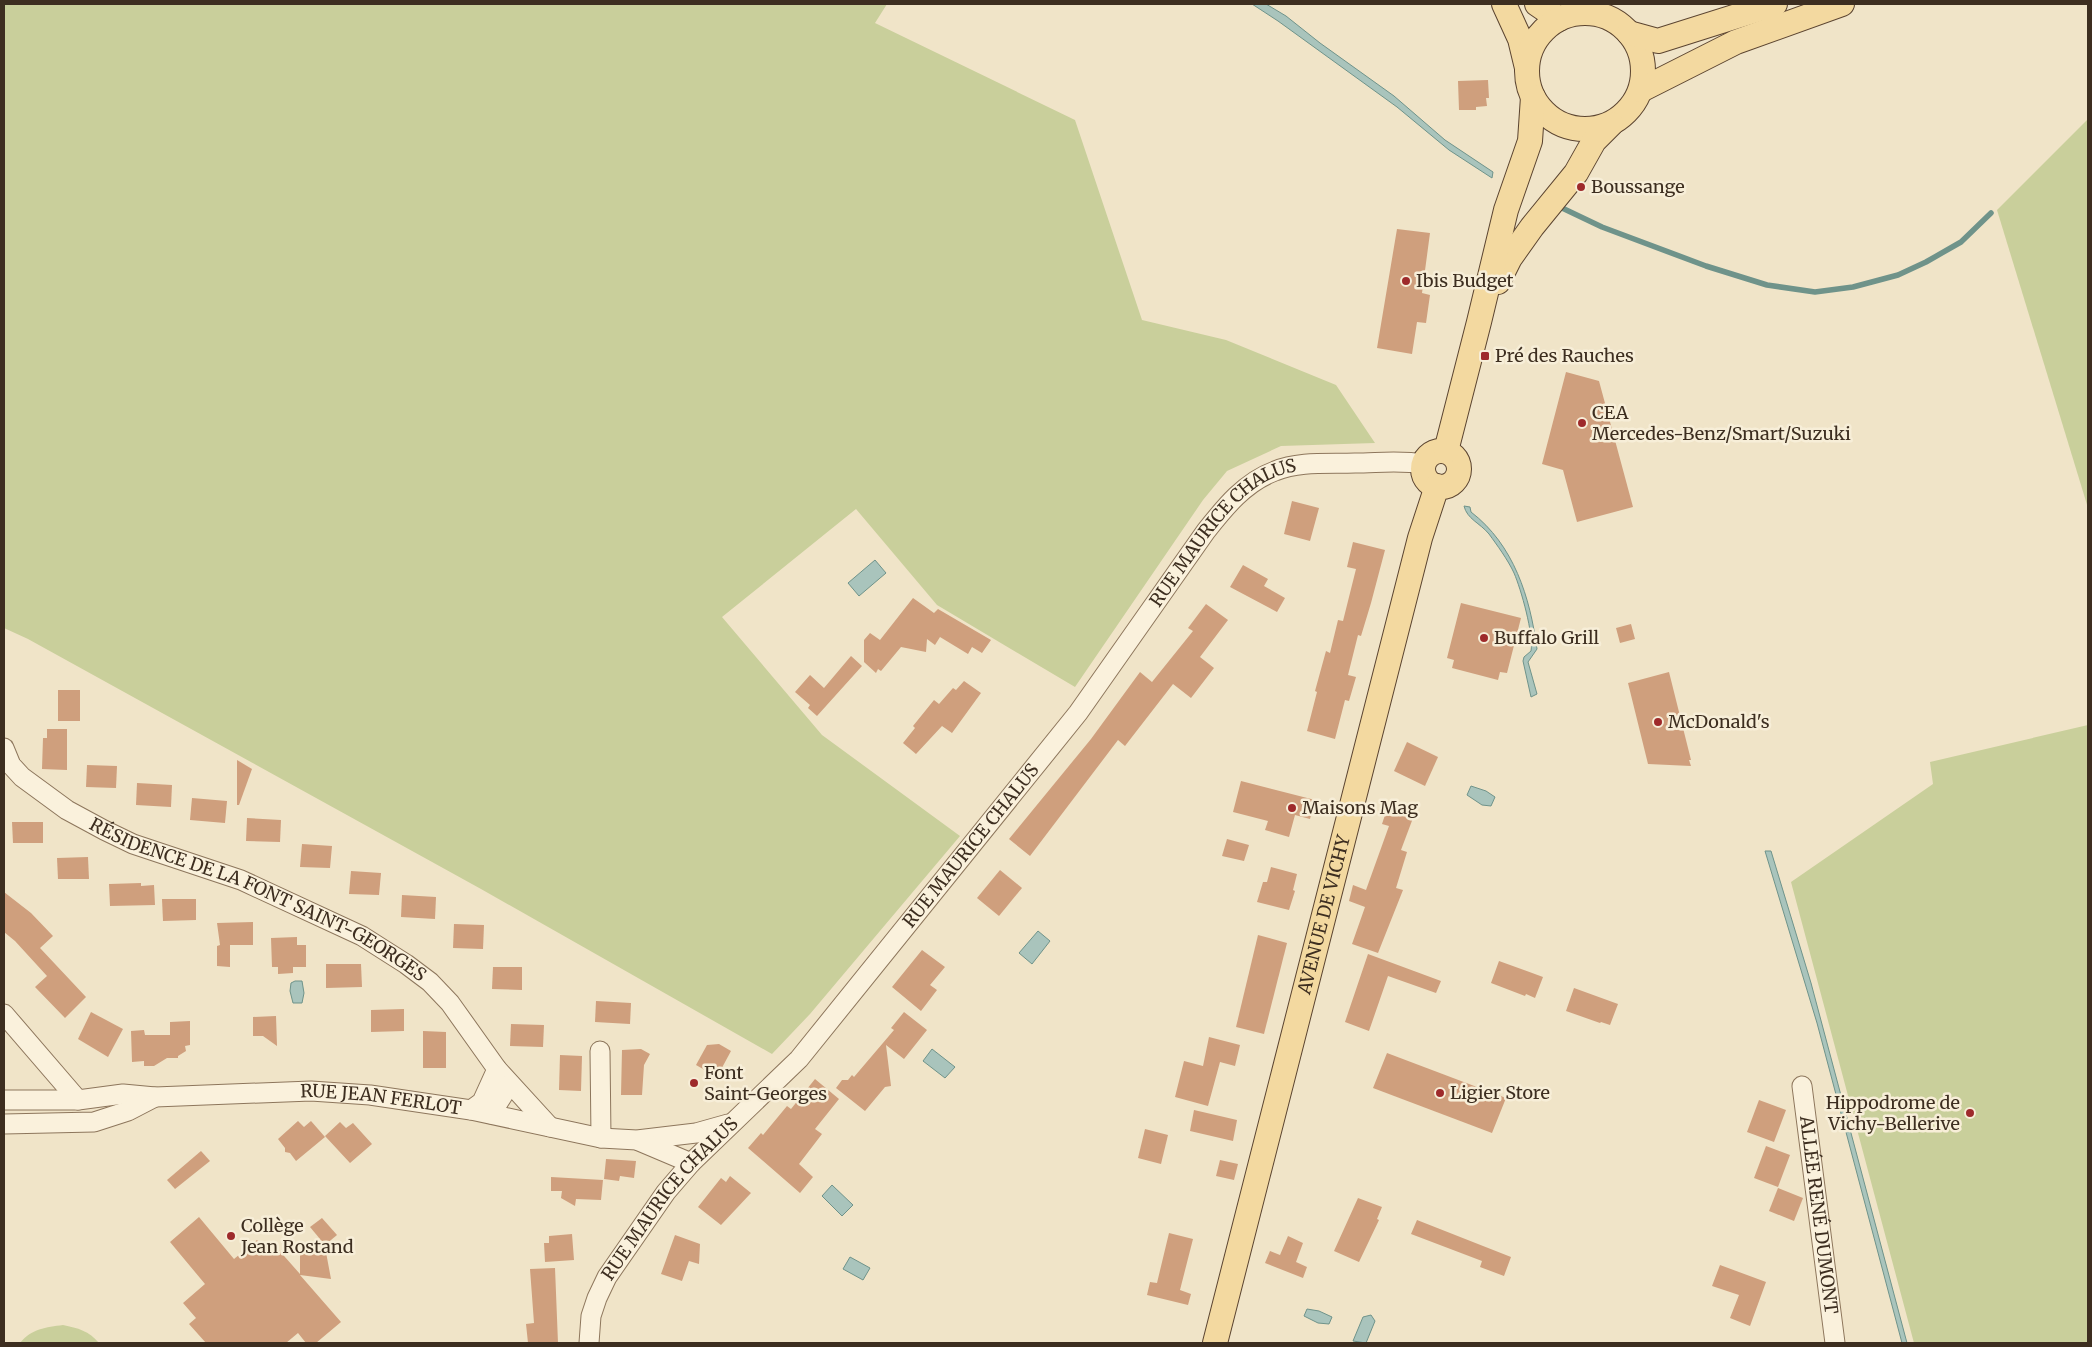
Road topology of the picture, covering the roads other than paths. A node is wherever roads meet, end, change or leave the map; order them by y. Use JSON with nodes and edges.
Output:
{"nodes":[{"id":1,"x":1504,"y":4,"type":"edge"},
{"id":2,"x":1538,"y":4,"type":"edge"},
{"id":3,"x":1775,"y":4,"type":"edge"},
{"id":4,"x":1842,"y":4,"type":"edge"},
{"id":5,"x":1559,"y":19,"type":"junction"},
{"id":6,"x":1629,"y":33,"type":"junction"},
{"id":7,"x":1527,"y":68,"type":"junction"},
{"id":8,"x":1641,"y":90,"type":"junction"},
{"id":9,"x":1533,"y":97,"type":"junction"},
{"id":10,"x":1611,"y":124,"type":"junction"},
{"id":11,"x":1479,"y":322,"type":"junction"},
{"id":12,"x":1446,"y":451,"type":"junction"},
{"id":13,"x":1424,"y":464,"type":"junction"},
{"id":14,"x":1437,"y":486,"type":"junction"},
{"id":15,"x":4,"y":748,"type":"edge"},
{"id":16,"x":4,"y":1014,"type":"edge"},
{"id":17,"x":600,"y":1051,"type":"dead end"},
{"id":18,"x":497,"y":1069,"type":"junction"},
{"id":19,"x":510,"y":1084,"type":"junction"},
{"id":20,"x":1802,"y":1086,"type":"dead end"},
{"id":21,"x":155,"y":1097,"type":"junction"},
{"id":22,"x":4,"y":1100,"type":"edge"},
{"id":23,"x":78,"y":1100,"type":"junction"},
{"id":24,"x":472,"y":1110,"type":"junction"},
{"id":25,"x":491,"y":1114,"type":"junction"},
{"id":26,"x":4,"y":1124,"type":"edge"},
{"id":27,"x":731,"y":1124,"type":"junction"},
{"id":28,"x":550,"y":1127,"type":"junction"},
{"id":29,"x":601,"y":1138,"type":"junction"},
{"id":30,"x":637,"y":1140,"type":"junction"},
{"id":31,"x":691,"y":1163,"type":"junction"},
{"id":32,"x":590,"y":1343,"type":"edge"},
{"id":33,"x":1215,"y":1343,"type":"edge"},
{"id":34,"x":1836,"y":1343,"type":"edge"}],
"edges":[{"from":1,"to":7,"type":"main road"},
{"from":2,"to":5,"type":"main road"},
{"from":3,"to":6,"type":"main road"},
{"from":4,"to":8,"type":"main road"},
{"from":5,"to":6,"type":"main road"},
{"from":5,"to":7,"type":"main road"},
{"from":6,"to":8,"type":"main road"},
{"from":7,"to":9,"type":"main road"},
{"from":8,"to":10,"type":"main road"},
{"from":9,"to":10,"type":"main road"},
{"from":9,"to":11,"type":"main road"},
{"from":10,"to":11,"type":"main road"},
{"from":11,"to":12,"type":"main road"},
{"from":12,"to":13,"type":"main road"},
{"from":12,"to":14,"type":"main road"},
{"from":13,"to":14,"type":"main road"},
{"from":13,"to":27,"type":"street","name":"RUE MAURICE CHALUS"},
{"from":14,"to":33,"type":"main road","name":"AVENUE DE VICHY"},
{"from":15,"to":18,"type":"street","name":"RÉSIDENCE DE LA FONT SAINT-GEORGES"},
{"from":16,"to":23,"type":"street"},
{"from":17,"to":29,"type":"street"},
{"from":18,"to":19,"type":"street","name":"RÉSIDENCE DE LA FONT SAINT-GEORGES"},
{"from":18,"to":24,"type":"street"},
{"from":19,"to":25,"type":"street"},
{"from":19,"to":28,"type":"street","name":"RÉSIDENCE DE LA FONT SAINT-GEORGES"},
{"from":20,"to":34,"type":"street","name":"ALLÉE RENÉ DUMONT"},
{"from":21,"to":23,"type":"street","name":"RUE JEAN FERLOT"},
{"from":21,"to":24,"type":"street","name":"RUE JEAN FERLOT"},
{"from":21,"to":26,"type":"street","name":"RUE JEAN FERLOT"},
{"from":22,"to":23,"type":"street","name":"RUE JEAN FERLOT"},
{"from":24,"to":25,"type":"street","name":"RUE JEAN FERLOT"},
{"from":25,"to":28,"type":"street","name":"RUE JEAN FERLOT"},
{"from":27,"to":30,"type":"street","name":"RUE JEAN FERLOT"},
{"from":27,"to":31,"type":"street","name":"RUE MAURICE CHALUS"},
{"from":28,"to":29,"type":"street","name":"RUE JEAN FERLOT"},
{"from":29,"to":30,"type":"street","name":"RUE JEAN FERLOT"},
{"from":30,"to":31,"type":"street","name":"RUE JEAN FERLOT"},
{"from":31,"to":32,"type":"street","name":"RUE MAURICE CHALUS"}]}
